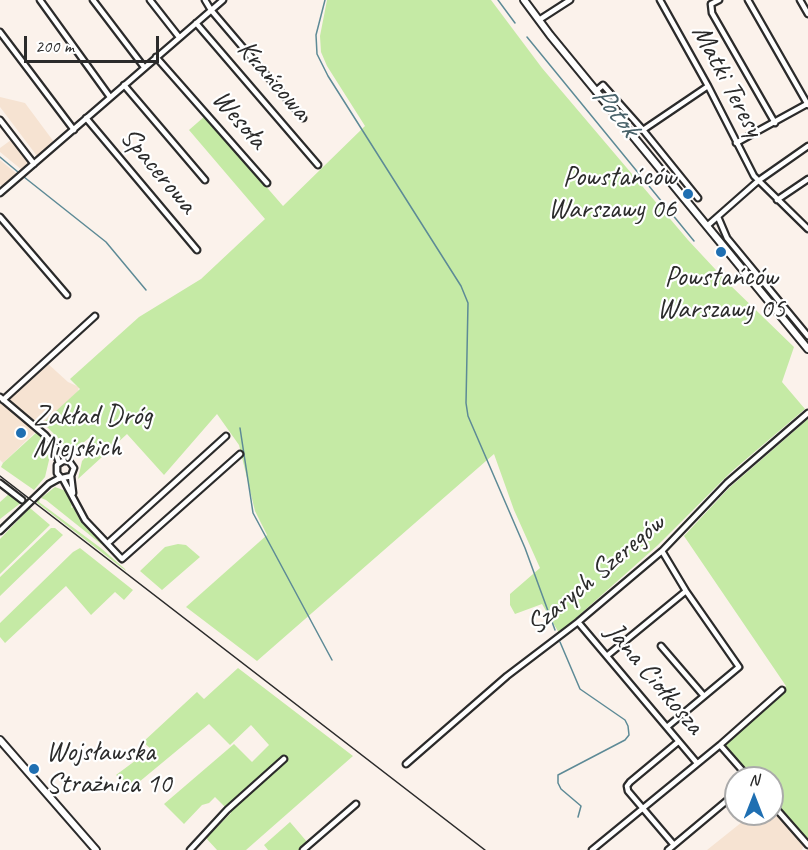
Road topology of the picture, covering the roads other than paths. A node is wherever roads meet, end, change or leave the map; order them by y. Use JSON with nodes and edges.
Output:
{"nodes":[{"id":1,"x":40,"y":0,"type":"edge"},
{"id":2,"x":93,"y":0,"type":"edge"},
{"id":3,"x":150,"y":0,"type":"edge"},
{"id":4,"x":205,"y":0,"type":"edge"},
{"id":5,"x":223,"y":0,"type":"edge"},
{"id":6,"x":524,"y":0,"type":"edge"},
{"id":7,"x":570,"y":0,"type":"edge"},
{"id":8,"x":660,"y":0,"type":"edge"},
{"id":9,"x":719,"y":0,"type":"edge"},
{"id":10,"x":748,"y":0,"type":"edge"},
{"id":11,"x":800,"y":0,"type":"edge"},
{"id":12,"x":211,"y":10,"type":"junction"},
{"id":13,"x":808,"y":14,"type":"edge"},
{"id":14,"x":539,"y":20,"type":"junction"},
{"id":15,"x":196,"y":23,"type":"junction"},
{"id":16,"x":0,"y":32,"type":"edge"},
{"id":17,"x":179,"y":38,"type":"junction"},
{"id":18,"x":156,"y":57,"type":"junction"},
{"id":19,"x":144,"y":68,"type":"junction"},
{"id":20,"x":124,"y":86,"type":"junction"},
{"id":21,"x":708,"y":86,"type":"junction"},
{"id":22,"x":596,"y":91,"type":"junction"},
{"id":23,"x":110,"y":98,"type":"junction"},
{"id":24,"x":808,"y":105,"type":"edge"},
{"id":25,"x":86,"y":118,"type":"junction"},
{"id":26,"x":303,"y":118,"type":"dead end"},
{"id":27,"x":0,"y":120,"type":"edge"},
{"id":28,"x":775,"y":123,"type":"junction"},
{"id":29,"x":74,"y":130,"type":"junction"},
{"id":30,"x":643,"y":130,"type":"junction"},
{"id":31,"x":736,"y":143,"type":"junction"},
{"id":32,"x":808,"y":146,"type":"edge"},
{"id":33,"x":34,"y":164,"type":"junction"},
{"id":34,"x":318,"y":165,"type":"dead end"},
{"id":35,"x":808,"y":179,"type":"edge"},
{"id":36,"x":204,"y":180,"type":"dead end"},
{"id":37,"x":758,"y":181,"type":"junction"},
{"id":38,"x":267,"y":183,"type":"dead end"},
{"id":39,"x":0,"y":193,"type":"edge"},
{"id":40,"x":698,"y":198,"type":"dead end"},
{"id":41,"x":777,"y":200,"type":"junction"},
{"id":42,"x":0,"y":217,"type":"edge"},
{"id":43,"x":718,"y":217,"type":"junction"},
{"id":44,"x":707,"y":226,"type":"junction"},
{"id":45,"x":808,"y":229,"type":"edge"},
{"id":46,"x":197,"y":250,"type":"dead end"},
{"id":47,"x":67,"y":295,"type":"dead end"},
{"id":48,"x":95,"y":316,"type":"dead end"},
{"id":49,"x":808,"y":336,"type":"edge"},
{"id":50,"x":808,"y":349,"type":"edge"},
{"id":51,"x":2,"y":399,"type":"edge"},
{"id":52,"x":808,"y":413,"type":"edge"},
{"id":53,"x":226,"y":436,"type":"dead end"},
{"id":54,"x":51,"y":442,"type":"junction"},
{"id":55,"x":240,"y":454,"type":"dead end"},
{"id":56,"x":67,"y":461,"type":"junction"},
{"id":57,"x":59,"y":463,"type":"junction"},
{"id":58,"x":56,"y":471,"type":"junction"},
{"id":59,"x":71,"y":476,"type":"junction"},
{"id":60,"x":62,"y":478,"type":"junction"},
{"id":61,"x":0,"y":483,"type":"edge"},
{"id":62,"x":49,"y":484,"type":"junction"},
{"id":63,"x":73,"y":496,"type":"junction"},
{"id":64,"x":22,"y":500,"type":"dead end"},
{"id":65,"x":0,"y":531,"type":"edge"},
{"id":66,"x":108,"y":543,"type":"junction"},
{"id":67,"x":662,"y":551,"type":"junction"},
{"id":68,"x":686,"y":591,"type":"junction"},
{"id":69,"x":578,"y":622,"type":"junction"},
{"id":70,"x":661,"y":646,"type":"dead end"},
{"id":71,"x":608,"y":656,"type":"junction"},
{"id":72,"x":782,"y":690,"type":"dead end"},
{"id":73,"x":704,"y":696,"type":"junction"},
{"id":74,"x":667,"y":727,"type":"junction"},
{"id":75,"x":0,"y":740,"type":"edge"},
{"id":76,"x":678,"y":742,"type":"junction"},
{"id":77,"x":720,"y":745,"type":"junction"},
{"id":78,"x":284,"y":759,"type":"dead end"},
{"id":79,"x":697,"y":763,"type":"junction"},
{"id":80,"x":406,"y":764,"type":"dead end"},
{"id":81,"x":738,"y":766,"type":"edge"},
{"id":82,"x":724,"y":803,"type":"edge"},
{"id":83,"x":356,"y":804,"type":"dead end"},
{"id":84,"x":642,"y":808,"type":"junction"},
{"id":85,"x":784,"y":818,"type":"edge"},
{"id":86,"x":674,"y":844,"type":"junction"},
{"id":87,"x":808,"y":845,"type":"edge"},
{"id":88,"x":96,"y":850,"type":"edge"},
{"id":89,"x":190,"y":850,"type":"edge"},
{"id":90,"x":303,"y":850,"type":"edge"},
{"id":91,"x":592,"y":850,"type":"edge"},
{"id":92,"x":668,"y":850,"type":"edge"}],
"edges":[{"from":1,"to":23,"type":"street"},
{"from":2,"to":19,"type":"street"},
{"from":3,"to":17,"type":"street"},
{"from":4,"to":12,"type":"street"},
{"from":5,"to":12,"type":"street"},
{"from":6,"to":14,"type":"street"},
{"from":7,"to":14,"type":"street"},
{"from":8,"to":21,"type":"street","name":"Matki Teresy"},
{"from":9,"to":28,"type":"street"},
{"from":10,"to":24,"type":"street"},
{"from":11,"to":13,"type":"street"},
{"from":12,"to":15,"type":"street"},
{"from":12,"to":26,"type":"street"},
{"from":14,"to":22,"type":"street"},
{"from":15,"to":17,"type":"street"},
{"from":15,"to":34,"type":"street","name":"Krańcowa"},
{"from":16,"to":29,"type":"street"},
{"from":17,"to":18,"type":"street"},
{"from":18,"to":19,"type":"street"},
{"from":18,"to":38,"type":"street","name":"Wesoła"},
{"from":19,"to":20,"type":"street"},
{"from":20,"to":23,"type":"street"},
{"from":20,"to":36,"type":"street"},
{"from":21,"to":30,"type":"street"},
{"from":21,"to":31,"type":"street","name":"Matki Teresy"},
{"from":22,"to":30,"type":"street"},
{"from":22,"to":44,"type":"street"},
{"from":23,"to":25,"type":"street"},
{"from":24,"to":28,"type":"street"},
{"from":25,"to":29,"type":"street"},
{"from":25,"to":46,"type":"street","name":"Spacerowa"},
{"from":27,"to":33,"type":"street"},
{"from":28,"to":31,"type":"street"},
{"from":29,"to":33,"type":"street"},
{"from":30,"to":40,"type":"street"},
{"from":31,"to":37,"type":"street","name":"Matki Teresy"},
{"from":32,"to":37,"type":"street"},
{"from":33,"to":39,"type":"street"},
{"from":35,"to":41,"type":"street"},
{"from":37,"to":41,"type":"street","name":"Matki Teresy"},
{"from":37,"to":43,"type":"street"},
{"from":41,"to":45,"type":"street","name":"Matki Teresy"},
{"from":42,"to":47,"type":"street"},
{"from":43,"to":44,"type":"street"},
{"from":43,"to":49,"type":"street"},
{"from":44,"to":50,"type":"street"},
{"from":48,"to":51,"type":"street"},
{"from":51,"to":54,"type":"street"},
{"from":52,"to":67,"type":"street","name":"Szarych Szeregów"},
{"from":53,"to":66,"type":"street"},
{"from":54,"to":56,"type":"street"},
{"from":54,"to":57,"type":"street"},
{"from":55,"to":66,"type":"street"},
{"from":56,"to":57,"type":"street"},
{"from":56,"to":59,"type":"street"},
{"from":57,"to":58,"type":"street"},
{"from":58,"to":60,"type":"street"},
{"from":58,"to":62,"type":"street"},
{"from":59,"to":60,"type":"street"},
{"from":59,"to":63,"type":"street"},
{"from":60,"to":62,"type":"street"},
{"from":60,"to":63,"type":"street"},
{"from":61,"to":64,"type":"street"},
{"from":62,"to":65,"type":"street"},
{"from":63,"to":66,"type":"street"},
{"from":67,"to":68,"type":"street"},
{"from":67,"to":69,"type":"street","name":"Szarych Szeregów"},
{"from":68,"to":71,"type":"street"},
{"from":68,"to":73,"type":"street"},
{"from":69,"to":71,"type":"street","name":"Jana Ciołkosza"},
{"from":69,"to":80,"type":"street","name":"Szarych Szeregów"},
{"from":70,"to":73,"type":"street"},
{"from":71,"to":74,"type":"street","name":"Jana Ciołkosza"},
{"from":72,"to":77,"type":"street"},
{"from":73,"to":74,"type":"street"},
{"from":74,"to":76,"type":"street","name":"Jana Ciołkosza"},
{"from":75,"to":88,"type":"street"},
{"from":76,"to":79,"type":"street","name":"Jana Ciołkosza"},
{"from":76,"to":84,"type":"street"},
{"from":77,"to":79,"type":"street"},
{"from":77,"to":81,"type":"street"},
{"from":78,"to":89,"type":"street"},
{"from":79,"to":84,"type":"street"},
{"from":82,"to":86,"type":"street"},
{"from":83,"to":90,"type":"street"},
{"from":84,"to":86,"type":"street"},
{"from":84,"to":91,"type":"street"},
{"from":85,"to":87,"type":"street"},
{"from":86,"to":92,"type":"street"}]}
